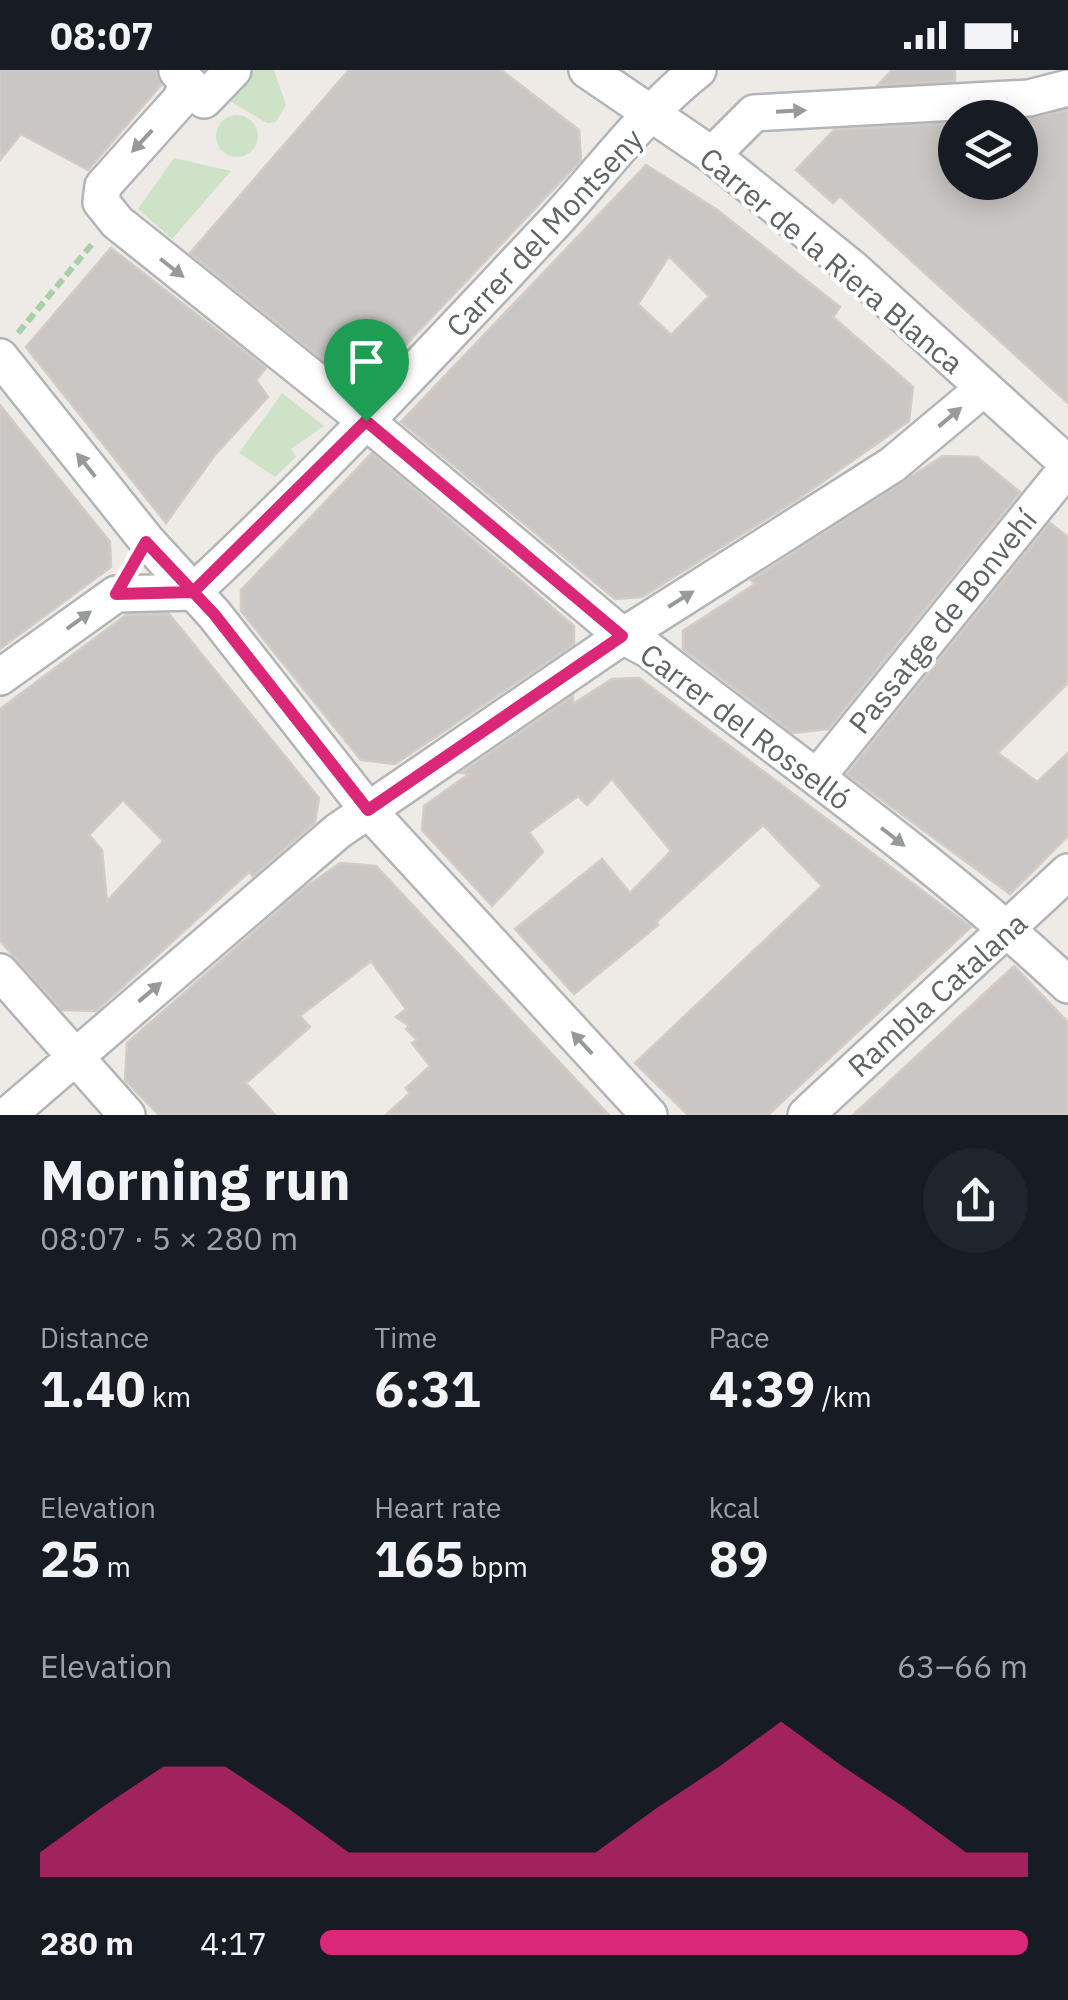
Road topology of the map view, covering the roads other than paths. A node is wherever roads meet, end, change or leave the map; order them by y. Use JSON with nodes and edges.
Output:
{"nodes":[{"id":1,"x":232,"y":70,"type":"edge"},
{"id":2,"x":587,"y":70,"type":"edge"},
{"id":3,"x":698,"y":70,"type":"edge"},
{"id":4,"x":182,"y":76,"type":"edge"},
{"id":5,"x":1068,"y":88,"type":"edge"},
{"id":6,"x":653,"y":114,"type":"junction"},
{"id":7,"x":712,"y":156,"type":"junction"},
{"id":8,"x":6,"y":349,"type":"edge"},
{"id":9,"x":984,"y":388,"type":"junction"},
{"id":10,"x":366,"y":421,"type":"junction"},
{"id":11,"x":1068,"y":465,"type":"edge"},
{"id":12,"x":146,"y":542,"type":"junction"},
{"id":13,"x":193,"y":592,"type":"junction"},
{"id":14,"x":116,"y":594,"type":"junction"},
{"id":15,"x":622,"y":636,"type":"junction"},
{"id":16,"x":0,"y":677,"type":"edge"},
{"id":17,"x":817,"y":777,"type":"junction"},
{"id":18,"x":368,"y":810,"type":"junction"},
{"id":19,"x":1068,"y":872,"type":"edge"},
{"id":20,"x":1007,"y":927,"type":"junction"},
{"id":21,"x":0,"y":972,"type":"edge"},
{"id":22,"x":1068,"y":985,"type":"edge"},
{"id":23,"x":75,"y":1055,"type":"junction"},
{"id":24,"x":8,"y":1115,"type":"edge"},
{"id":25,"x":127,"y":1115,"type":"edge"},
{"id":26,"x":648,"y":1115,"type":"edge"},
{"id":27,"x":806,"y":1115,"type":"edge"}],
"edges":[{"from":1,"to":4,"type":"street"},
{"from":2,"to":6,"type":"street","name":"Carrer de la Riera Blanca"},
{"from":3,"to":6,"type":"street","name":"Carrer del Montseny"},
{"from":4,"to":10,"type":"street","name":"Carrer del Rosselló","one_way":true},
{"from":7,"to":5,"type":"street","one_way":true},
{"from":6,"to":7,"type":"street","name":"Carrer de la Riera Blanca"},
{"from":6,"to":10,"type":"street","name":"Carrer del Montseny"},
{"from":7,"to":9,"type":"street","name":"Carrer de la Riera Blanca"},
{"from":12,"to":8,"type":"street","one_way":true},
{"from":9,"to":11,"type":"street","name":"Carrer de la Riera Blanca"},
{"from":15,"to":9,"type":"street","one_way":true},
{"from":10,"to":13,"type":"street","name":"Carrer del Montseny"},
{"from":10,"to":15,"type":"street","name":"Carrer del Rosselló"},
{"from":11,"to":17,"type":"street","name":"Passatge de Bonvehí"},
{"from":12,"to":13,"type":"street"},
{"from":12,"to":14,"type":"street"},
{"from":13,"to":14,"type":"street"},
{"from":13,"to":18,"type":"street"},
{"from":16,"to":14,"type":"street","one_way":true},
{"from":15,"to":17,"type":"street","name":"Carrer del Rosselló"},
{"from":15,"to":18,"type":"street"},
{"from":17,"to":20,"type":"street","name":"Carrer del Rosselló","one_way":true},
{"from":23,"to":18,"type":"street","one_way":true},
{"from":26,"to":18,"type":"street","one_way":true},
{"from":19,"to":20,"type":"street","name":"Rambla Catalana"},
{"from":20,"to":22,"type":"street","name":"Carrer del Rosselló"},
{"from":20,"to":27,"type":"street","name":"Rambla Catalana"},
{"from":21,"to":23,"type":"street"},
{"from":23,"to":24,"type":"street"},
{"from":23,"to":25,"type":"street"}]}
